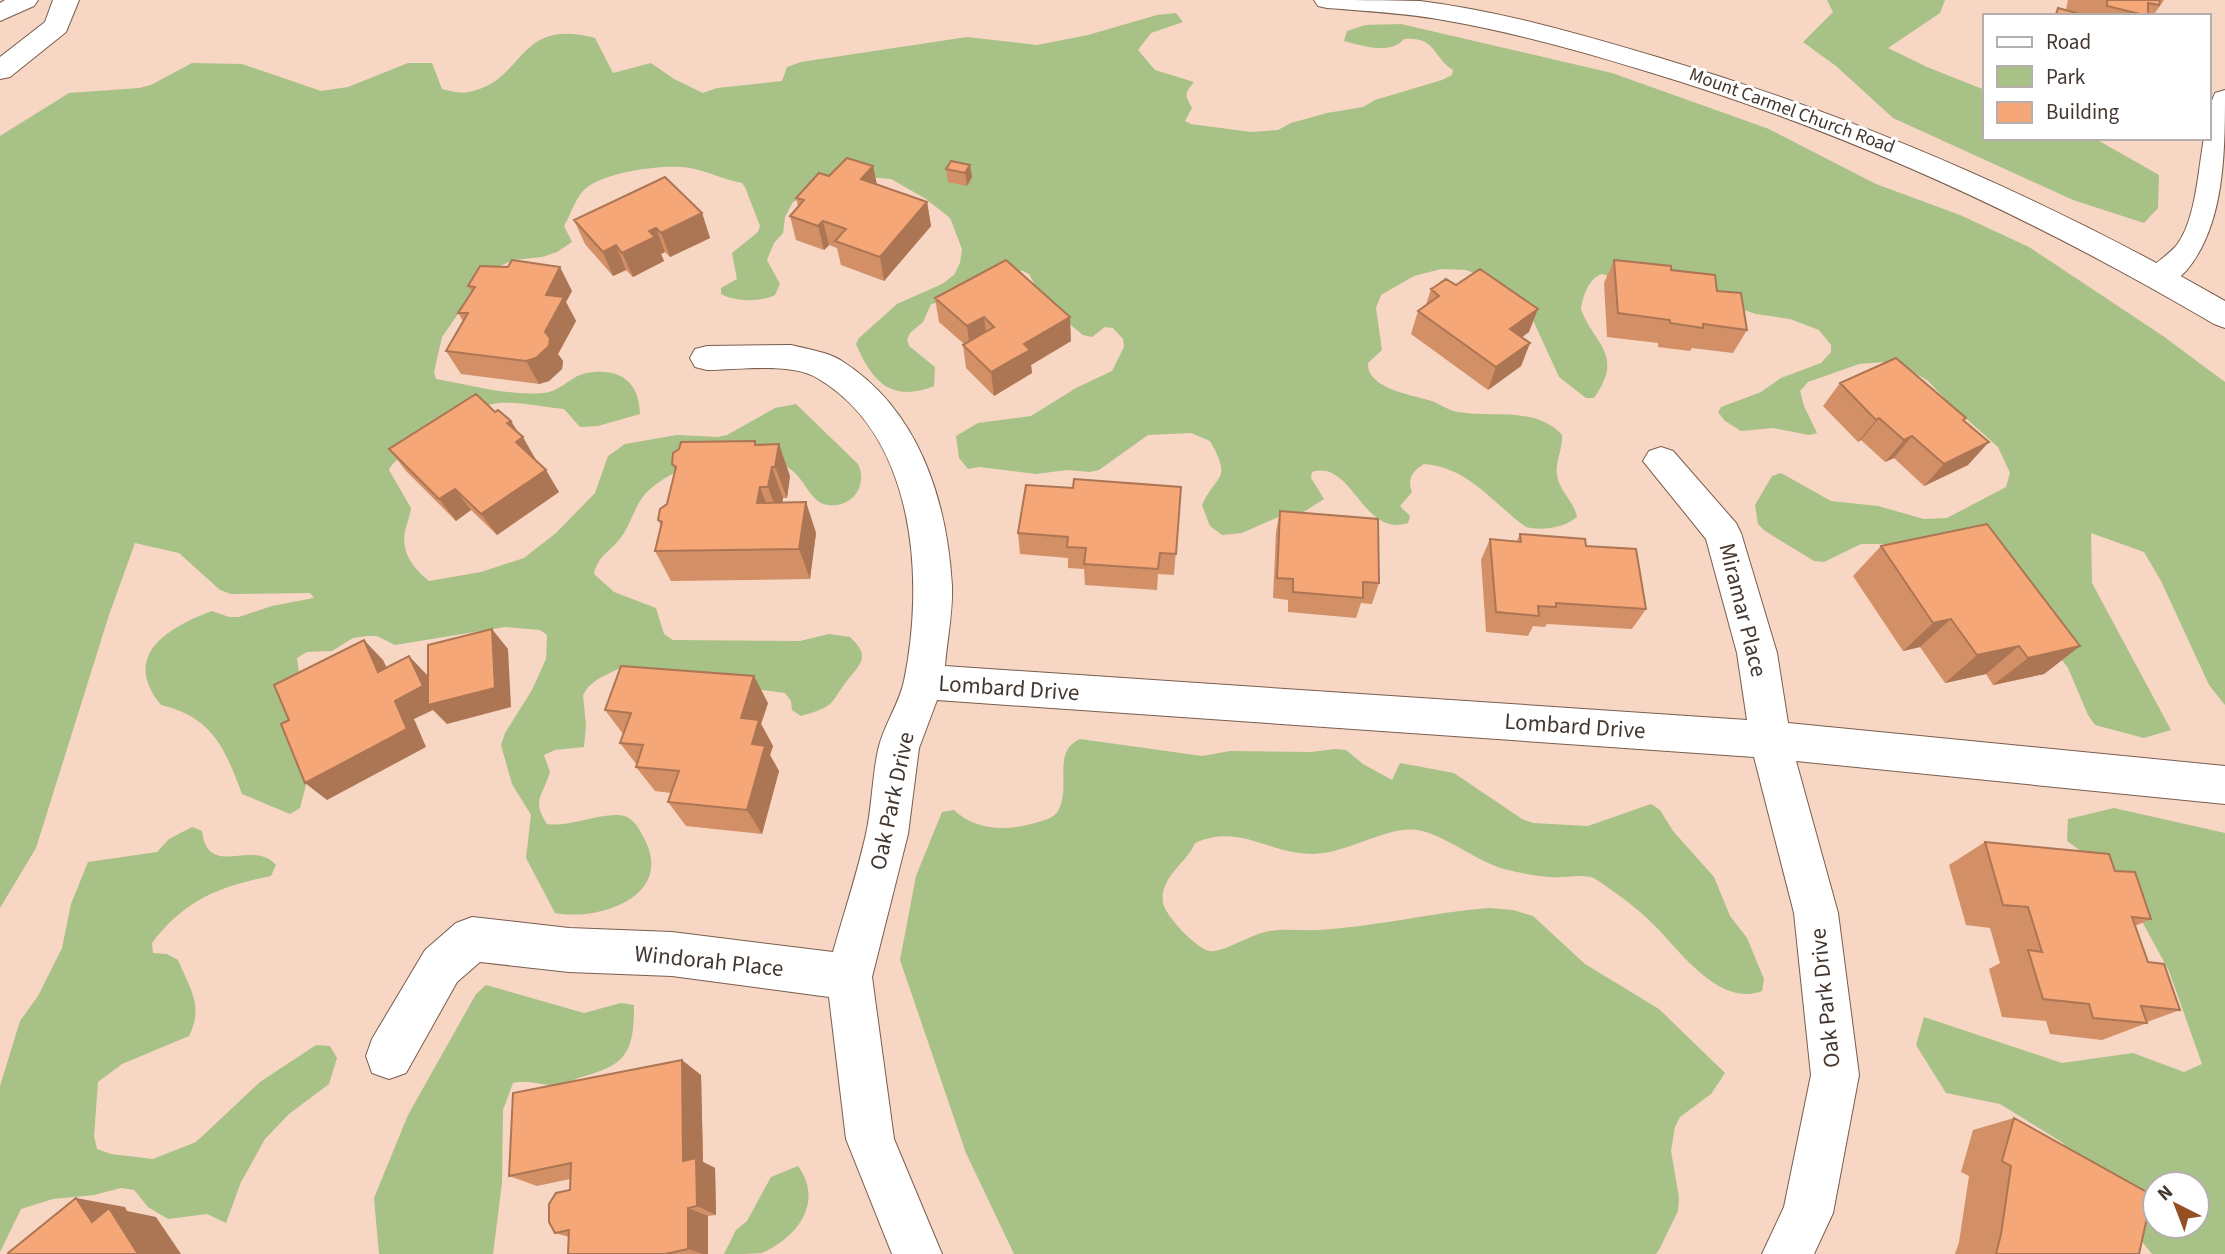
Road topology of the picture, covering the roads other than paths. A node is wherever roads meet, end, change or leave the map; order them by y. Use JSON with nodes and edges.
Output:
{"nodes":[{"id":1,"x":25,"y":0,"type":"edge"},
{"id":2,"x":66,"y":0,"type":"edge"},
{"id":3,"x":1327,"y":0,"type":"edge"},
{"id":4,"x":1418,"y":4,"type":"edge"},
{"id":5,"x":0,"y":13,"type":"edge"},
{"id":6,"x":0,"y":71,"type":"edge"},
{"id":7,"x":2225,"y":99,"type":"edge"},
{"id":8,"x":2160,"y":277,"type":"junction"},
{"id":9,"x":2225,"y":316,"type":"edge"},
{"id":10,"x":707,"y":358,"type":"dead end"},
{"id":11,"x":1661,"y":461,"type":"dead end"},
{"id":12,"x":924,"y":681,"type":"junction"},
{"id":13,"x":1770,"y":740,"type":"junction"},
{"id":14,"x":2225,"y":785,"type":"edge"},
{"id":15,"x":849,"y":977,"type":"junction"},
{"id":16,"x":389,"y":1056,"type":"dead end"},
{"id":17,"x":917,"y":1254,"type":"edge"},
{"id":18,"x":1787,"y":1254,"type":"edge"}],
"edges":[{"from":1,"to":5,"type":"main road"},
{"from":2,"to":6,"type":"main road"},
{"from":3,"to":4,"type":"main road","name":"Mount Carmel Church Road"},
{"from":4,"to":8,"type":"main road","name":"Mount Carmel Church Road"},
{"from":7,"to":8,"type":"main road"},
{"from":8,"to":9,"type":"main road","name":"Mount Carmel Church Road"},
{"from":10,"to":12,"type":"main road","name":"Oak Park Drive"},
{"from":11,"to":13,"type":"main road","name":"Miramar Place"},
{"from":12,"to":13,"type":"main road","name":"Lombard Drive"},
{"from":12,"to":15,"type":"main road","name":"Oak Park Drive"},
{"from":13,"to":14,"type":"main road","name":"Lombard Drive"},
{"from":13,"to":18,"type":"main road","name":"Oak Park Drive"},
{"from":15,"to":16,"type":"main road","name":"Windorah Place"},
{"from":15,"to":17,"type":"main road","name":"Oak Park Drive"}]}
